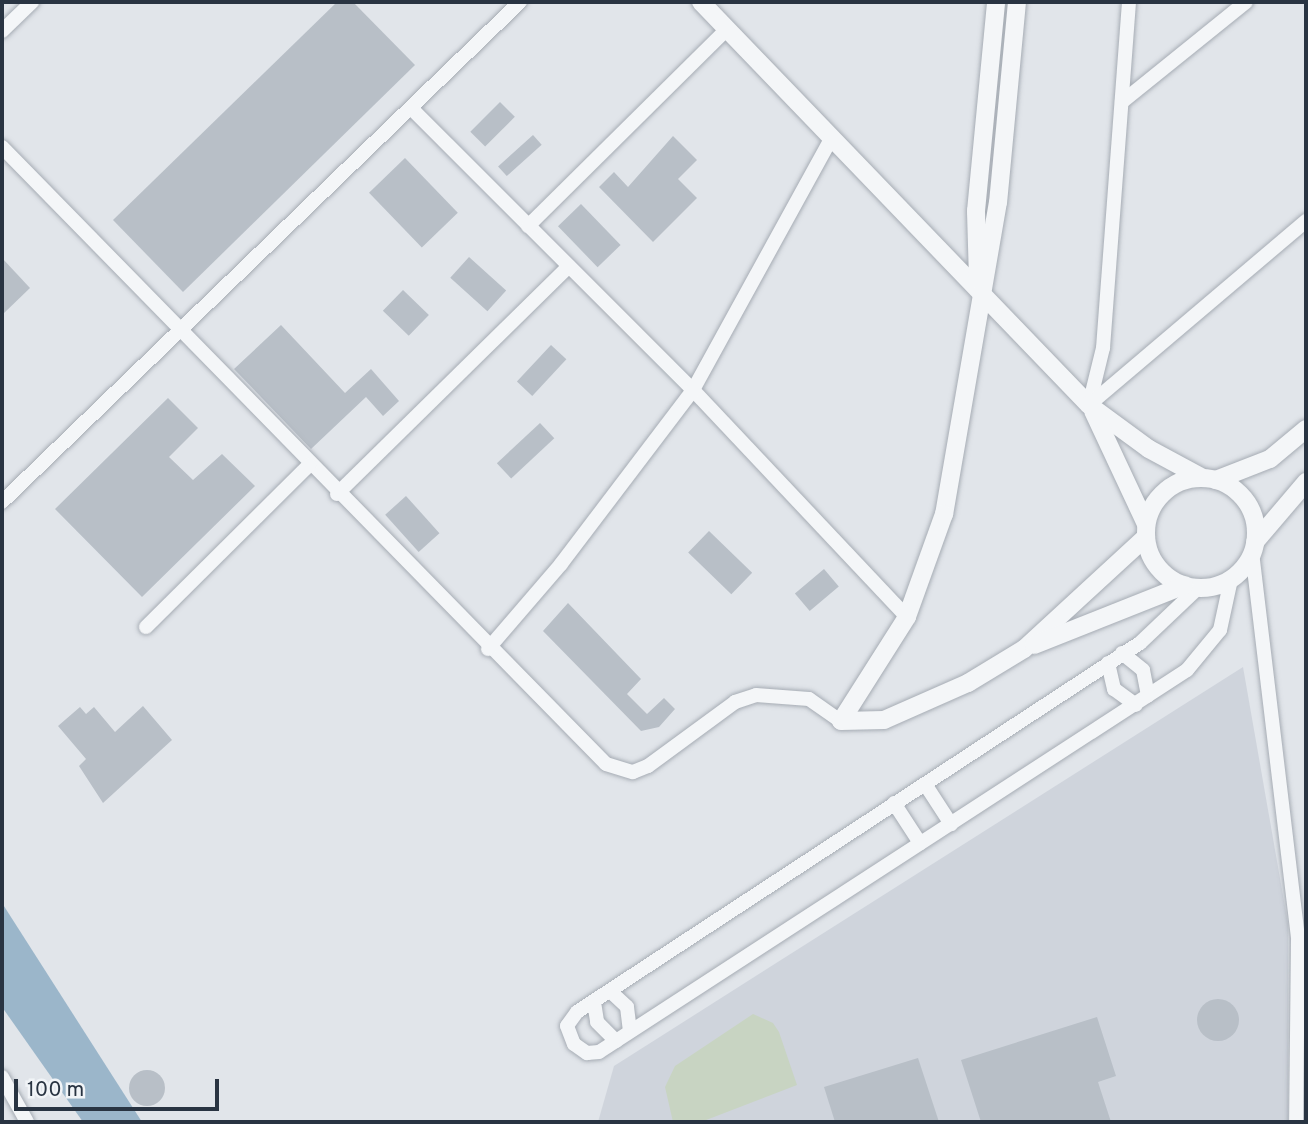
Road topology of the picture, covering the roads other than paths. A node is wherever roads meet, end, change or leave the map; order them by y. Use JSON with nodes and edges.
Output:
{"nodes":[{"id":1,"x":32,"y":2,"type":"edge"},
{"id":2,"x":520,"y":2,"type":"edge"},
{"id":3,"x":996,"y":2,"type":"edge"},
{"id":4,"x":1017,"y":2,"type":"edge"},
{"id":5,"x":1129,"y":2,"type":"edge"},
{"id":6,"x":1246,"y":2,"type":"edge"},
{"id":7,"x":706,"y":4,"type":"edge"},
{"id":8,"x":727,"y":29,"type":"junction"},
{"id":9,"x":2,"y":31,"type":"edge"},
{"id":10,"x":1122,"y":102,"type":"junction"},
{"id":11,"x":411,"y":108,"type":"junction"},
{"id":12,"x":831,"y":139,"type":"junction"},
{"id":13,"x":2,"y":147,"type":"edge"},
{"id":14,"x":1306,"y":221,"type":"edge"},
{"id":15,"x":528,"y":226,"type":"junction"},
{"id":16,"x":569,"y":266,"type":"junction"},
{"id":17,"x":980,"y":296,"type":"junction"},
{"id":18,"x":180,"y":333,"type":"junction"},
{"id":19,"x":693,"y":390,"type":"junction"},
{"id":20,"x":1089,"y":405,"type":"junction"},
{"id":21,"x":1306,"y":429,"type":"edge"},
{"id":22,"x":309,"y":465,"type":"junction"},
{"id":23,"x":1208,"y":479,"type":"junction"},
{"id":24,"x":1306,"y":482,"type":"edge"},
{"id":25,"x":337,"y":494,"type":"junction"},
{"id":26,"x":2,"y":502,"type":"edge"},
{"id":27,"x":1146,"y":531,"type":"junction"},
{"id":28,"x":1254,"y":547,"type":"junction"},
{"id":29,"x":1231,"y":579,"type":"junction"},
{"id":30,"x":1191,"y":587,"type":"junction"},
{"id":31,"x":908,"y":617,"type":"junction"},
{"id":32,"x":146,"y":627,"type":"dead end"},
{"id":33,"x":488,"y":649,"type":"junction"},
{"id":34,"x":1024,"y":649,"type":"junction"},
{"id":35,"x":1122,"y":653,"type":"junction"},
{"id":36,"x":1108,"y":663,"type":"junction"},
{"id":37,"x":1142,"y":700,"type":"junction"},
{"id":38,"x":841,"y":721,"type":"junction"},
{"id":39,"x":925,"y":784,"type":"junction"},
{"id":40,"x":894,"y":803,"type":"junction"},
{"id":41,"x":951,"y":824,"type":"junction"},
{"id":42,"x":920,"y":843,"type":"junction"},
{"id":43,"x":611,"y":990,"type":"junction"},
{"id":44,"x":594,"y":1002,"type":"junction"},
{"id":45,"x":630,"y":1031,"type":"junction"},
{"id":46,"x":616,"y":1041,"type":"junction"},
{"id":47,"x":2,"y":1077,"type":"edge"},
{"id":48,"x":27,"y":1122,"type":"edge"},
{"id":49,"x":1296,"y":1122,"type":"edge"}],
"edges":[{"from":1,"to":9,"type":"street"},
{"from":2,"to":11,"type":"street"},
{"from":3,"to":17,"type":"street"},
{"from":4,"to":17,"type":"street"},
{"from":5,"to":10,"type":"street"},
{"from":6,"to":10,"type":"street"},
{"from":7,"to":8,"type":"street"},
{"from":8,"to":12,"type":"street"},
{"from":8,"to":15,"type":"street"},
{"from":10,"to":20,"type":"street"},
{"from":11,"to":15,"type":"street"},
{"from":11,"to":18,"type":"street"},
{"from":12,"to":17,"type":"street"},
{"from":12,"to":19,"type":"street"},
{"from":13,"to":18,"type":"street"},
{"from":14,"to":20,"type":"street"},
{"from":15,"to":16,"type":"street"},
{"from":16,"to":19,"type":"street"},
{"from":16,"to":25,"type":"street"},
{"from":17,"to":20,"type":"street"},
{"from":17,"to":31,"type":"street"},
{"from":18,"to":22,"type":"street"},
{"from":18,"to":26,"type":"street"},
{"from":19,"to":31,"type":"street"},
{"from":19,"to":33,"type":"street"},
{"from":20,"to":23,"type":"street"},
{"from":20,"to":27,"type":"street"},
{"from":21,"to":23,"type":"street"},
{"from":22,"to":25,"type":"street"},
{"from":22,"to":32,"type":"street"},
{"from":23,"to":27,"type":"street"},
{"from":23,"to":28,"type":"street"},
{"from":24,"to":28,"type":"street"},
{"from":25,"to":33,"type":"street"},
{"from":27,"to":30,"type":"street"},
{"from":27,"to":34,"type":"street"},
{"from":28,"to":29,"type":"street"},
{"from":28,"to":49,"type":"street"},
{"from":29,"to":30,"type":"street"},
{"from":29,"to":37,"type":"street"},
{"from":30,"to":34,"type":"street"},
{"from":30,"to":35,"type":"street"},
{"from":31,"to":38,"type":"street"},
{"from":33,"to":38,"type":"street"},
{"from":34,"to":38,"type":"street"},
{"from":35,"to":36,"type":"street"},
{"from":35,"to":37,"type":"street"},
{"from":36,"to":37,"type":"street"},
{"from":36,"to":39,"type":"street"},
{"from":37,"to":41,"type":"street"},
{"from":39,"to":40,"type":"street"},
{"from":39,"to":41,"type":"street"},
{"from":40,"to":42,"type":"street"},
{"from":40,"to":43,"type":"street"},
{"from":41,"to":42,"type":"street"},
{"from":42,"to":45,"type":"street"},
{"from":43,"to":44,"type":"street"},
{"from":43,"to":45,"type":"street"},
{"from":44,"to":46,"type":"street"},
{"from":44,"to":46,"type":"street"},
{"from":45,"to":46,"type":"street"},
{"from":47,"to":48,"type":"street"}]}
